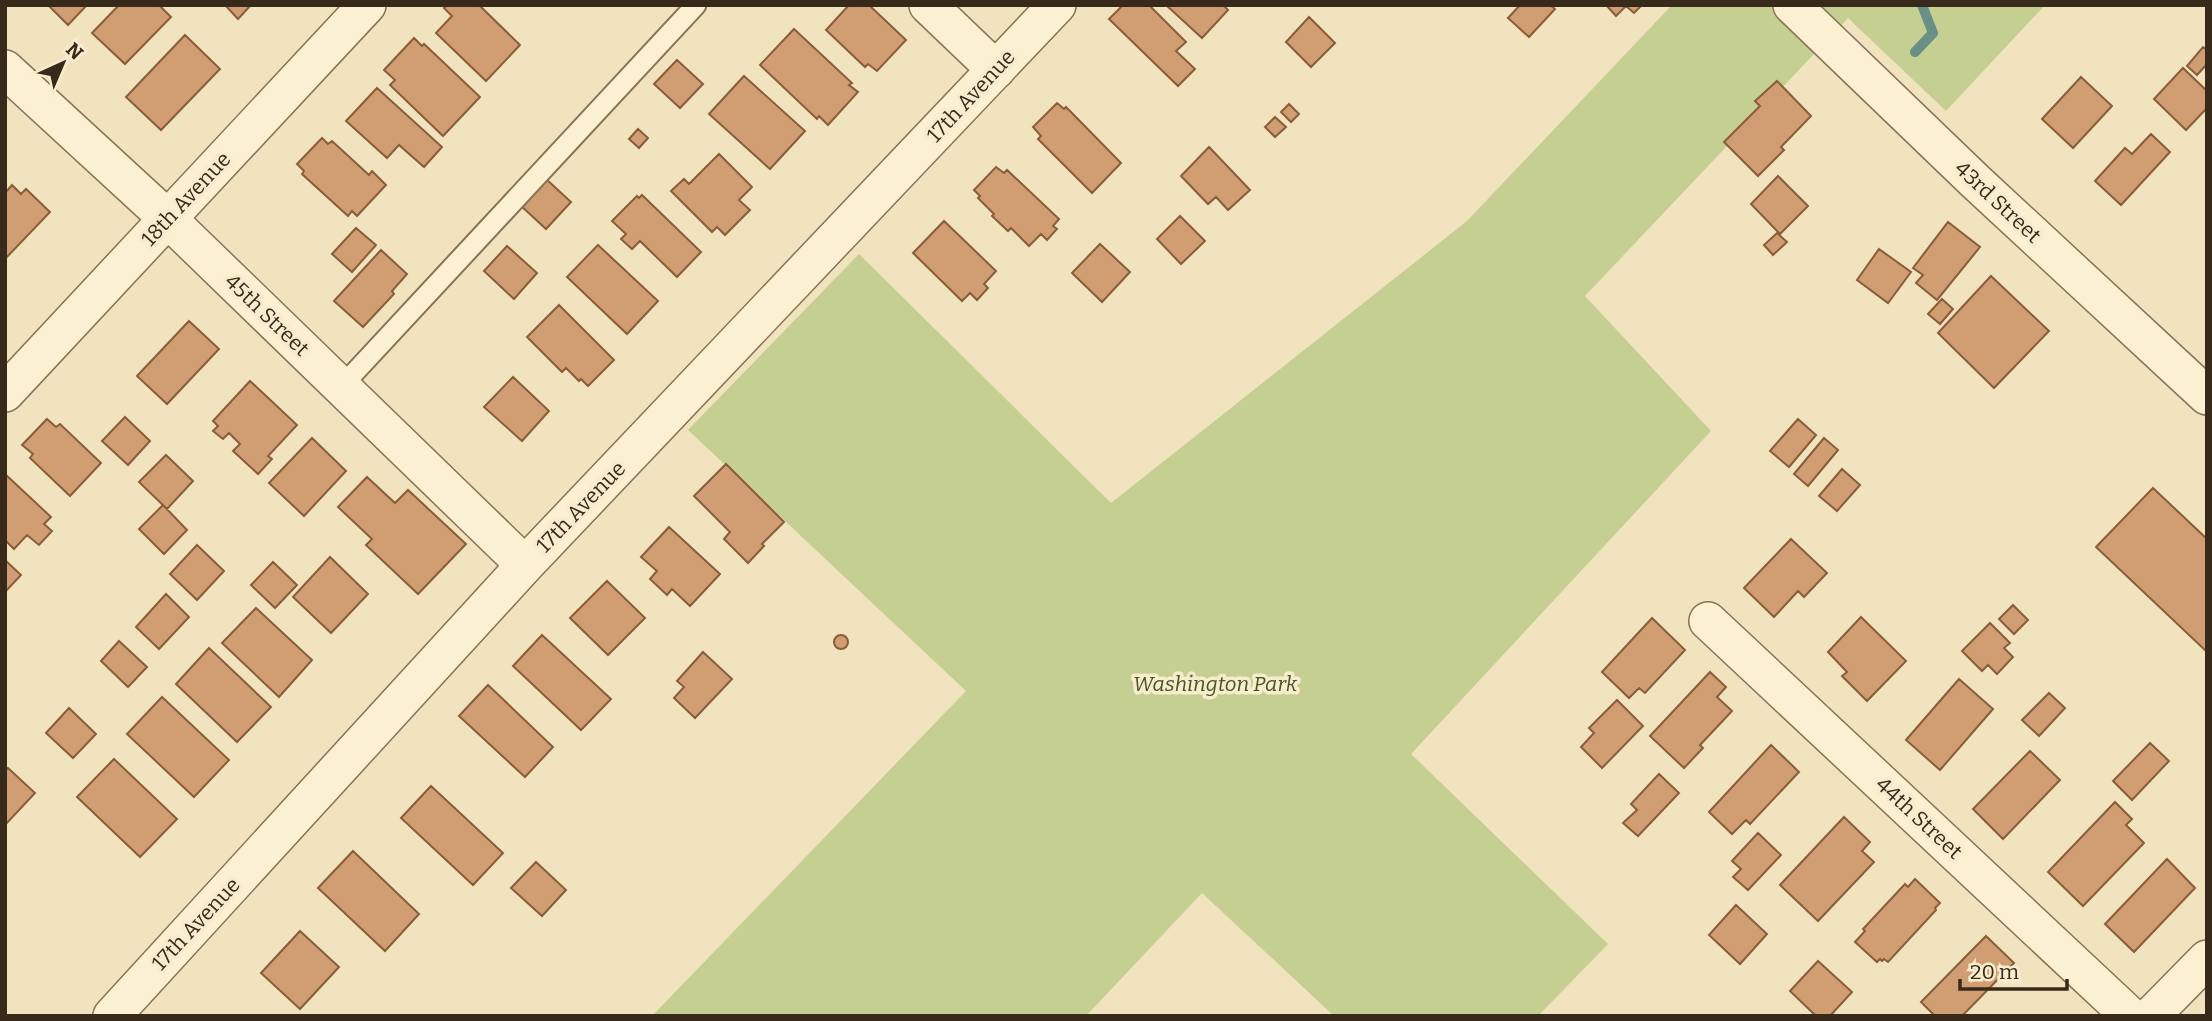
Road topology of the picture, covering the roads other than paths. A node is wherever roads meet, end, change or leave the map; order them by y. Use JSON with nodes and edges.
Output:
{"nodes":[{"id":1,"x":367,"y":5,"type":"edge"},
{"id":2,"x":696,"y":5,"type":"edge"},
{"id":3,"x":928,"y":5,"type":"edge"},
{"id":4,"x":1056,"y":5,"type":"edge"},
{"id":5,"x":1792,"y":5,"type":"edge"},
{"id":6,"x":5,"y":69,"type":"edge"},
{"id":7,"x":996,"y":70,"type":"junction"},
{"id":8,"x":168,"y":219,"type":"junction"},
{"id":9,"x":341,"y":387,"type":"junction"},
{"id":10,"x":5,"y":393,"type":"edge"},
{"id":11,"x":2207,"y":396,"type":"edge"},
{"id":12,"x":525,"y":565,"type":"junction"},
{"id":13,"x":1707,"y":621,"type":"dead end"},
{"id":14,"x":2207,"y":960,"type":"edge"},
{"id":15,"x":112,"y":1016,"type":"edge"},
{"id":16,"x":2130,"y":1016,"type":"edge"},
{"id":17,"x":2151,"y":1016,"type":"edge"}],
"edges":[{"from":1,"to":8,"type":"street","name":"18th Avenue"},
{"from":2,"to":9,"type":"lane"},
{"from":3,"to":7,"type":"street"},
{"from":4,"to":7,"type":"street","name":"17th Avenue"},
{"from":5,"to":11,"type":"street","name":"43rd Street"},
{"from":6,"to":8,"type":"street","name":"45th Street"},
{"from":7,"to":12,"type":"street","name":"17th Avenue"},
{"from":8,"to":9,"type":"street","name":"45th Street"},
{"from":8,"to":10,"type":"street","name":"18th Avenue"},
{"from":9,"to":12,"type":"street","name":"45th Street"},
{"from":12,"to":15,"type":"street","name":"17th Avenue"},
{"from":13,"to":16,"type":"street","name":"44th Street"},
{"from":14,"to":17,"type":"street"}]}
